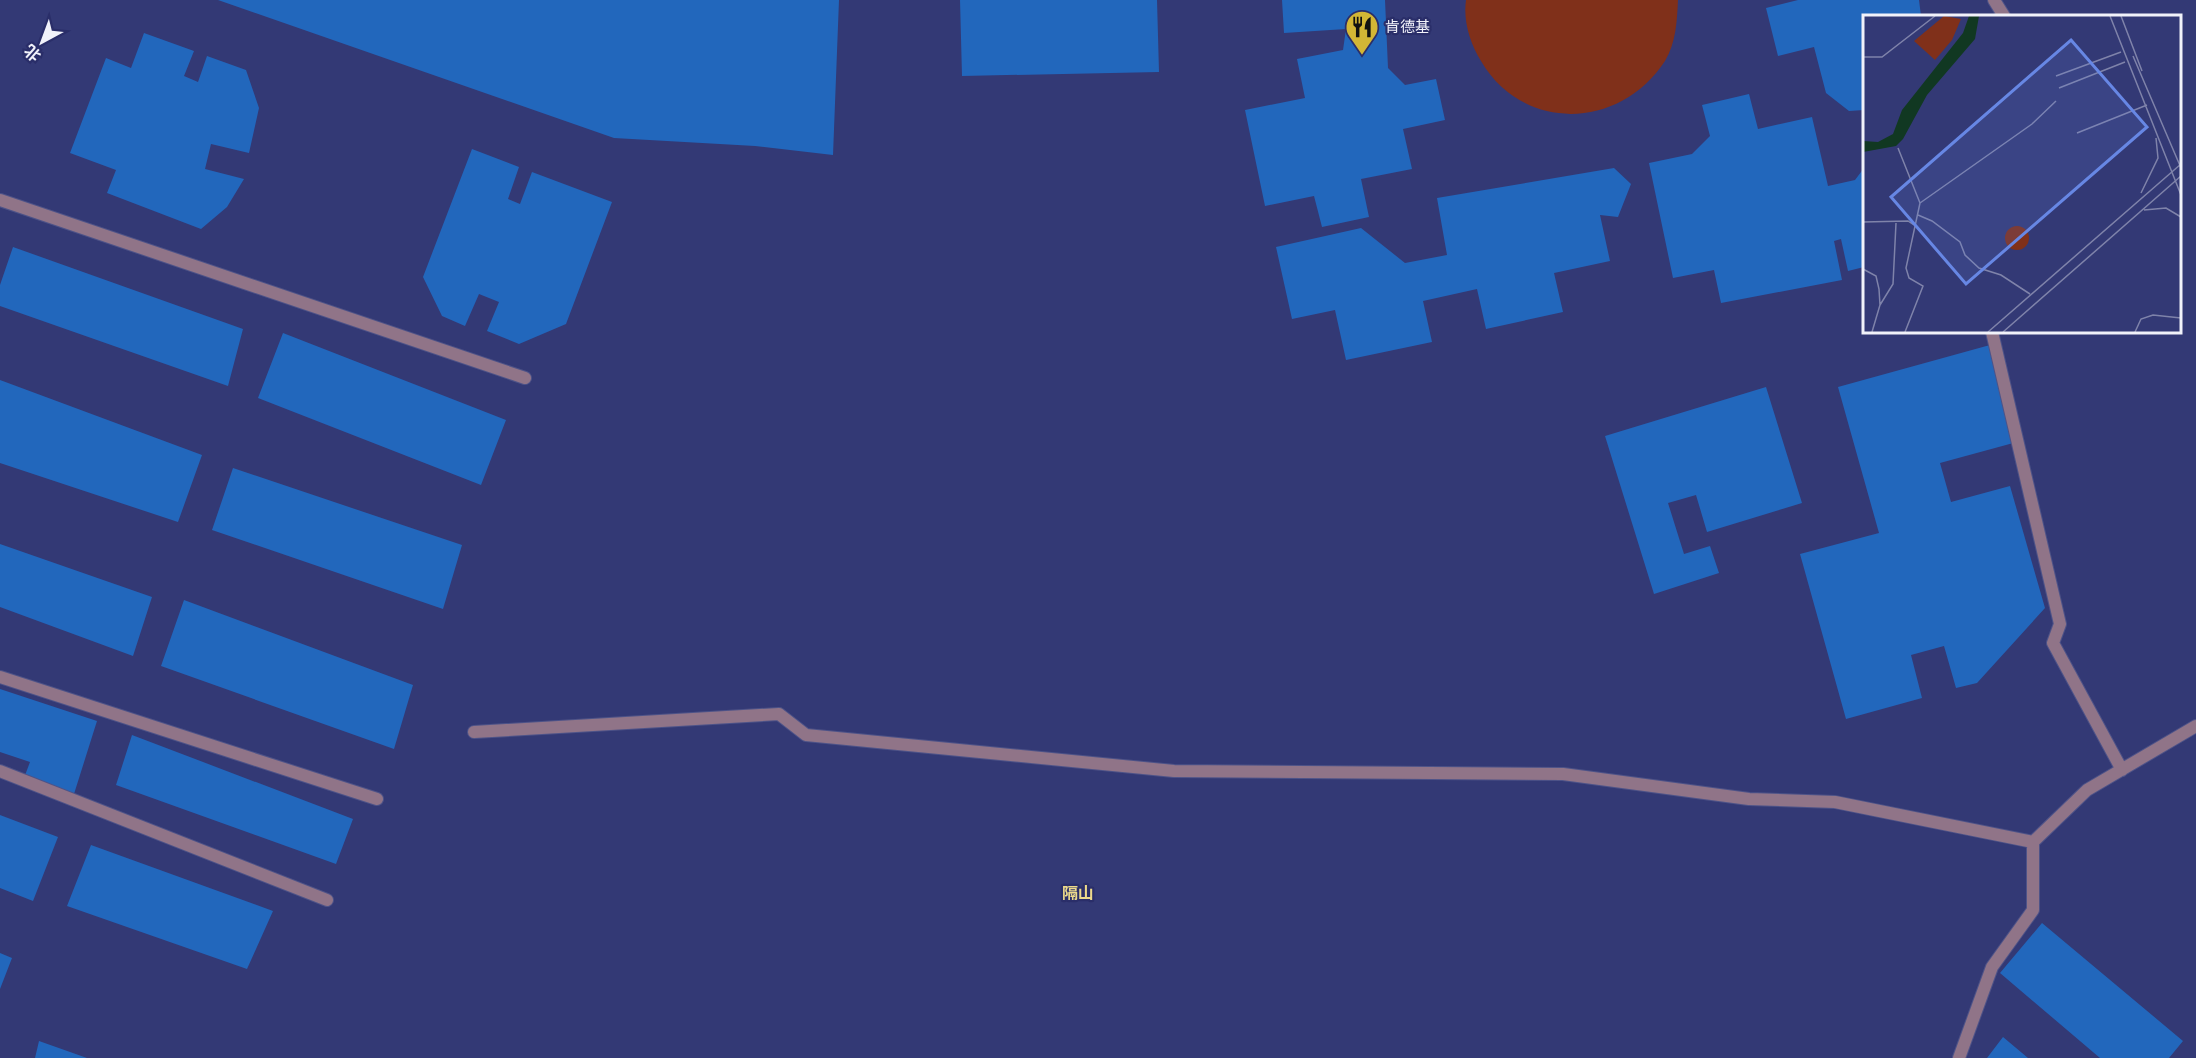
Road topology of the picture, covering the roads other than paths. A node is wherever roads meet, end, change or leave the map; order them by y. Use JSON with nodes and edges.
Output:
{"nodes":[{"id":1,"x":1994,"y":0,"type":"edge"},
{"id":2,"x":2003,"y":15,"type":"edge"},
{"id":3,"x":0,"y":200,"type":"edge"},
{"id":4,"x":1992,"y":333,"type":"edge"},
{"id":5,"x":525,"y":378,"type":"dead end"},
{"id":6,"x":0,"y":677,"type":"edge"},
{"id":7,"x":2196,"y":726,"type":"edge"},
{"id":8,"x":474,"y":732,"type":"dead end"},
{"id":9,"x":2122,"y":770,"type":"junction"},
{"id":10,"x":0,"y":771,"type":"edge"},
{"id":11,"x":377,"y":799,"type":"dead end"},
{"id":12,"x":2033,"y":842,"type":"junction"},
{"id":13,"x":327,"y":900,"type":"dead end"},
{"id":14,"x":1959,"y":1058,"type":"edge"}],
"edges":[{"from":1,"to":2,"type":"lane"},
{"from":3,"to":5,"type":"lane"},
{"from":4,"to":9,"type":"lane"},
{"from":6,"to":11,"type":"lane"},
{"from":7,"to":9,"type":"lane"},
{"from":8,"to":12,"type":"lane"},
{"from":9,"to":12,"type":"lane"},
{"from":10,"to":13,"type":"lane"},
{"from":12,"to":14,"type":"lane"}]}
